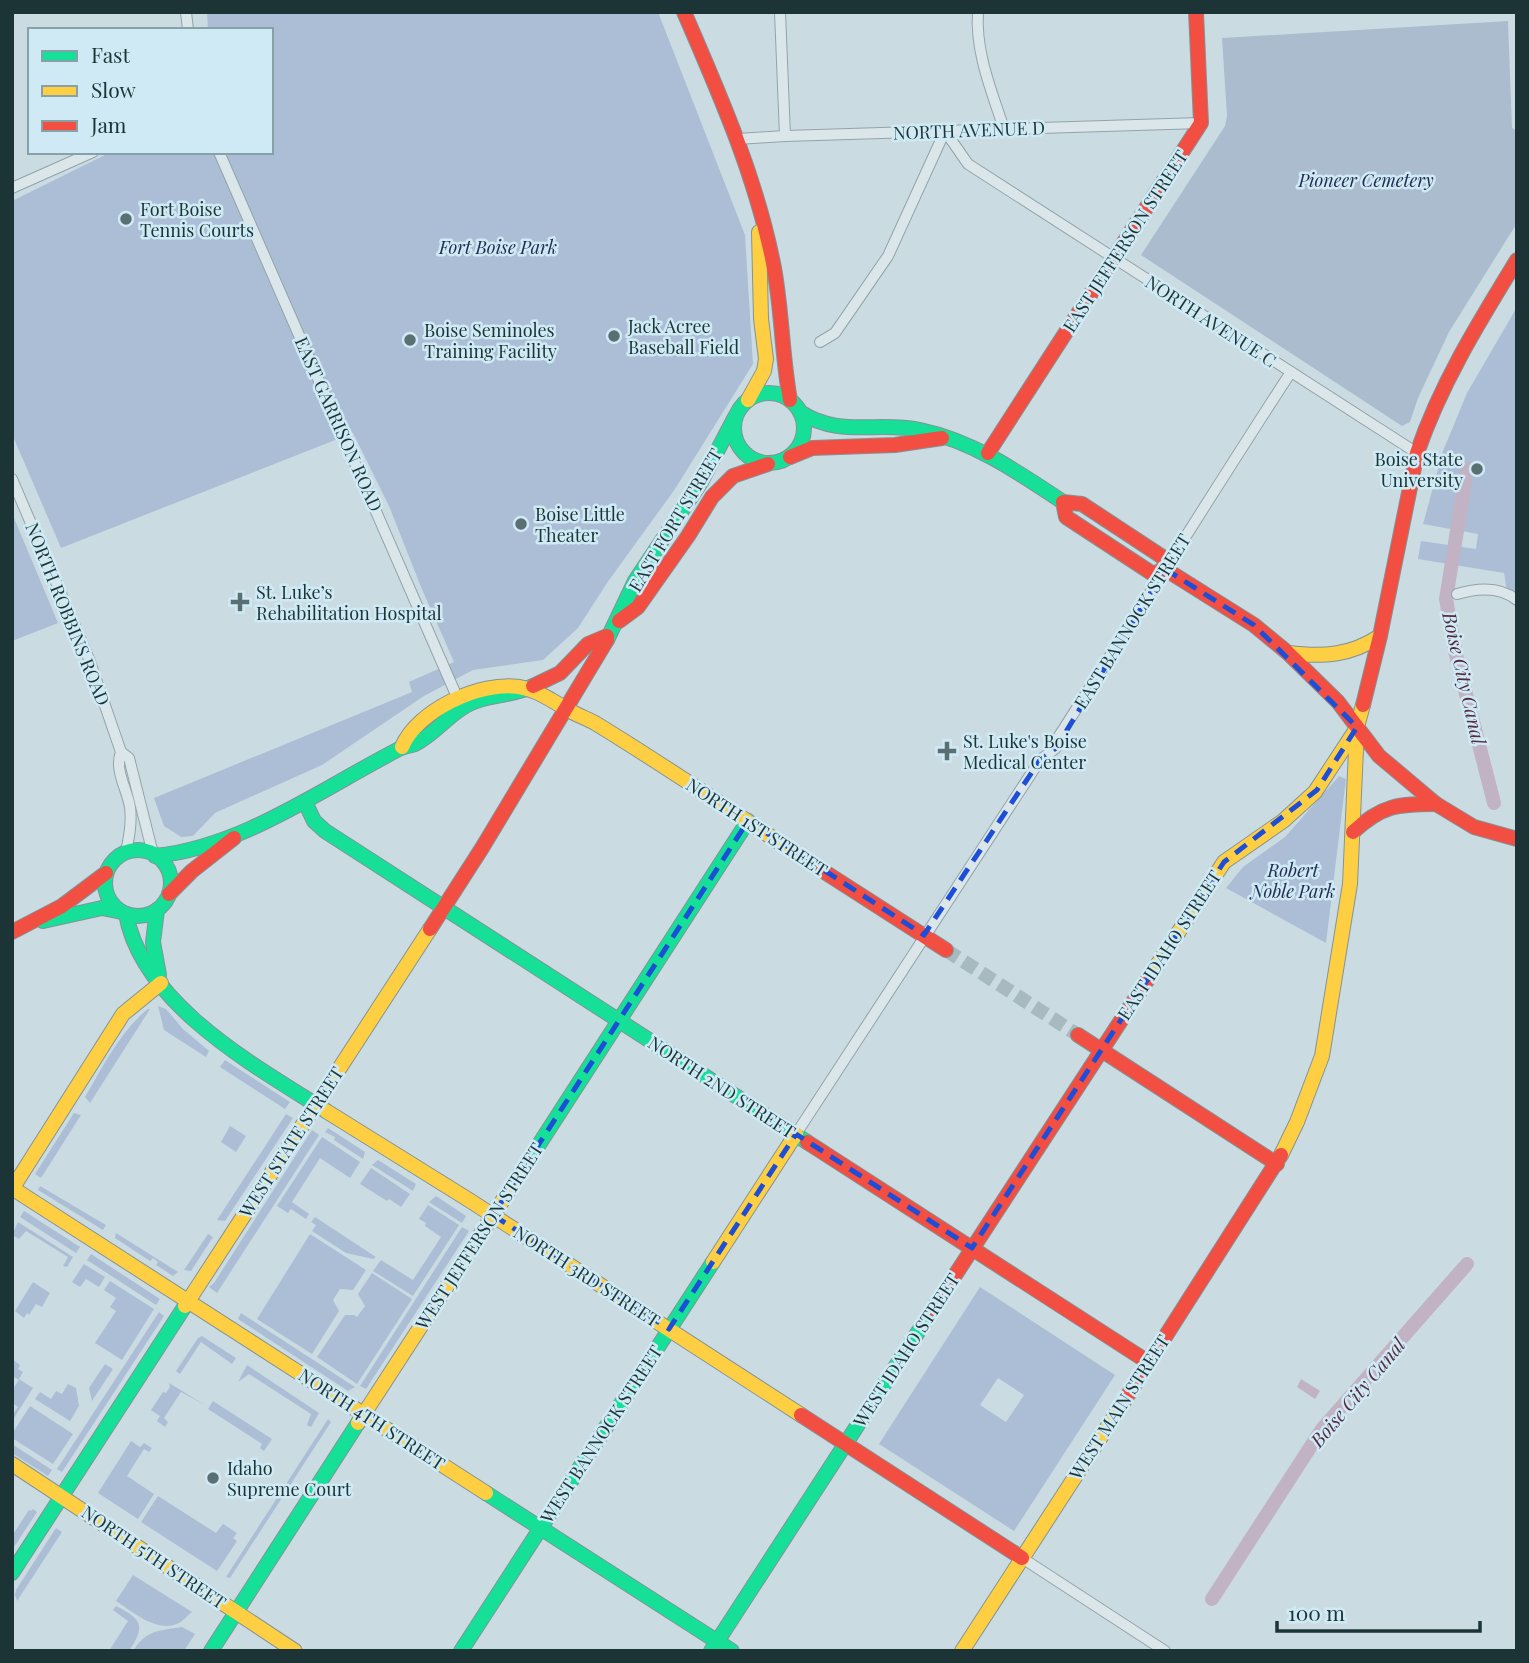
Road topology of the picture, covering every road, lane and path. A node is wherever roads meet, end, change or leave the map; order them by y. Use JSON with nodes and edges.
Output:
{"nodes":[{"id":1,"x":684,"y":12,"type":"edge"},
{"id":2,"x":780,"y":12,"type":"edge"},
{"id":3,"x":978,"y":12,"type":"edge"},
{"id":4,"x":1196,"y":12,"type":"edge"},
{"id":5,"x":1201,"y":123,"type":"junction"},
{"id":6,"x":1004,"y":129,"type":"junction"},
{"id":7,"x":944,"y":131,"type":"junction"},
{"id":8,"x":785,"y":136,"type":"junction"},
{"id":9,"x":738,"y":139,"type":"junction"},
{"id":10,"x":88,"y":154,"type":"edge"},
{"id":11,"x":220,"y":154,"type":"edge"},
{"id":12,"x":12,"y":188,"type":"edge"},
{"id":13,"x":757,"y":199,"type":"junction"},
{"id":14,"x":1114,"y":258,"type":"junction"},
{"id":15,"x":1517,"y":260,"type":"edge"},
{"id":16,"x":820,"y":342,"type":"dead end"},
{"id":17,"x":1291,"y":372,"type":"junction"},
{"id":18,"x":748,"y":400,"type":"junction"},
{"id":19,"x":795,"y":406,"type":"junction"},
{"id":20,"x":735,"y":417,"type":"junction"},
{"id":21,"x":946,"y":437,"type":"junction"},
{"id":22,"x":988,"y":453,"type":"junction"},
{"id":23,"x":1417,"y":453,"type":"junction"},
{"id":24,"x":788,"y":458,"type":"junction"},
{"id":25,"x":768,"y":464,"type":"junction"},
{"id":26,"x":12,"y":479,"type":"edge"},
{"id":27,"x":1063,"y":502,"type":"junction"},
{"id":28,"x":1164,"y":569,"type":"junction"},
{"id":29,"x":1457,"y":594,"type":"dead end"},
{"id":30,"x":1517,"y":600,"type":"edge"},
{"id":31,"x":612,"y":630,"type":"junction"},
{"id":32,"x":1380,"y":636,"type":"junction"},
{"id":33,"x":1288,"y":653,"type":"junction"},
{"id":34,"x":524,"y":690,"type":"junction"},
{"id":35,"x":457,"y":697,"type":"junction"},
{"id":36,"x":565,"y":709,"type":"junction"},
{"id":37,"x":1357,"y":727,"type":"junction"},
{"id":38,"x":402,"y":747,"type":"junction"},
{"id":39,"x":121,"y":752,"type":"junction"},
{"id":40,"x":305,"y":802,"type":"junction"},
{"id":41,"x":1436,"y":804,"type":"junction"},
{"id":42,"x":748,"y":821,"type":"junction"},
{"id":43,"x":243,"y":830,"type":"junction"},
{"id":44,"x":1353,"y":832,"type":"junction"},
{"id":45,"x":1517,"y":839,"type":"edge"},
{"id":46,"x":126,"y":852,"type":"junction"},
{"id":47,"x":154,"y":855,"type":"junction"},
{"id":48,"x":106,"y":873,"type":"junction"},
{"id":49,"x":169,"y":894,"type":"junction"},
{"id":50,"x":444,"y":907,"type":"junction"},
{"id":51,"x":157,"y":910,"type":"junction"},
{"id":52,"x":124,"y":913,"type":"junction"},
{"id":53,"x":31,"y":924,"type":"junction"},
{"id":54,"x":12,"y":932,"type":"edge"},
{"id":55,"x":924,"y":936,"type":"junction"},
{"id":56,"x":946,"y":950,"type":"tunnel mouth"},
{"id":57,"x":161,"y":983,"type":"junction"},
{"id":58,"x":619,"y":1020,"type":"junction"},
{"id":59,"x":1079,"y":1035,"type":"tunnel mouth"},
{"id":60,"x":1101,"y":1050,"type":"junction"},
{"id":61,"x":316,"y":1105,"type":"junction"},
{"id":62,"x":796,"y":1134,"type":"junction"},
{"id":63,"x":1277,"y":1164,"type":"junction"},
{"id":64,"x":12,"y":1189,"type":"edge"},
{"id":65,"x":493,"y":1215,"type":"junction"},
{"id":66,"x":972,"y":1248,"type":"junction"},
{"id":67,"x":188,"y":1301,"type":"junction"},
{"id":68,"x":669,"y":1329,"type":"junction"},
{"id":69,"x":1149,"y":1362,"type":"junction"},
{"id":70,"x":364,"y":1414,"type":"junction"},
{"id":71,"x":845,"y":1443,"type":"junction"},
{"id":72,"x":12,"y":1464,"type":"edge"},
{"id":73,"x":62,"y":1496,"type":"junction"},
{"id":74,"x":541,"y":1528,"type":"junction"},
{"id":75,"x":1022,"y":1558,"type":"junction"},
{"id":76,"x":12,"y":1573,"type":"edge"},
{"id":77,"x":236,"y":1612,"type":"junction"},
{"id":78,"x":714,"y":1646,"type":"edge"},
{"id":79,"x":211,"y":1651,"type":"edge"},
{"id":80,"x":295,"y":1651,"type":"edge"},
{"id":81,"x":461,"y":1651,"type":"edge"},
{"id":82,"x":732,"y":1651,"type":"edge"},
{"id":83,"x":962,"y":1651,"type":"edge"},
{"id":84,"x":1165,"y":1651,"type":"edge"}],
"edges":[{"from":1,"to":9,"type":"street"},
{"from":2,"to":8,"type":"street"},
{"from":3,"to":6,"type":"street"},
{"from":4,"to":5,"type":"street"},
{"from":5,"to":6,"type":"street","name":"NORTH AVENUE D"},
{"from":5,"to":14,"type":"street","name":"EAST JEFFERSON STREET"},
{"from":6,"to":7,"type":"street","name":"NORTH AVENUE D"},
{"from":7,"to":8,"type":"street","name":"NORTH AVENUE D"},
{"from":7,"to":14,"type":"street","name":"NORTH AVENUE C"},
{"from":7,"to":16,"type":"street"},
{"from":8,"to":9,"type":"street","name":"NORTH AVENUE D"},
{"from":9,"to":13,"type":"street"},
{"from":10,"to":12,"type":"street"},
{"from":11,"to":35,"type":"street","name":"EAST GARRISON ROAD"},
{"from":13,"to":18,"type":"street"},
{"from":13,"to":19,"type":"street"},
{"from":14,"to":17,"type":"street","name":"NORTH AVENUE C"},
{"from":14,"to":22,"type":"street","name":"EAST JEFFERSON STREET"},
{"from":15,"to":23,"type":"street"},
{"from":17,"to":23,"type":"street","name":"NORTH AVENUE C"},
{"from":17,"to":28,"type":"street","name":"EAST BANNOCK STREET"},
{"from":18,"to":19,"type":"street"},
{"from":18,"to":20,"type":"street"},
{"from":19,"to":21,"type":"street"},
{"from":19,"to":24,"type":"street"},
{"from":20,"to":25,"type":"street"},
{"from":20,"to":31,"type":"street","name":"EAST FORT STREET"},
{"from":21,"to":22,"type":"street"},
{"from":21,"to":24,"type":"street"},
{"from":22,"to":27,"type":"street"},
{"from":23,"to":32,"type":"street"},
{"from":24,"to":25,"type":"street"},
{"from":25,"to":31,"type":"street","name":"EAST FORT STREET"},
{"from":26,"to":39,"type":"street","name":"NORTH ROBBINS ROAD"},
{"from":27,"to":28,"type":"street"},
{"from":27,"to":28,"type":"street"},
{"from":28,"to":33,"type":"street"},
{"from":28,"to":55,"type":"street","name":"EAST BANNOCK STREET"},
{"from":29,"to":30,"type":"street"},
{"from":31,"to":34,"type":"street"},
{"from":31,"to":36,"type":"street","name":"EAST FORT STREET"},
{"from":32,"to":33,"type":"street"},
{"from":32,"to":37,"type":"street"},
{"from":33,"to":37,"type":"street"},
{"from":34,"to":35,"type":"street"},
{"from":34,"to":36,"type":"street","name":"NORTH 1ST STREET"},
{"from":34,"to":38,"type":"street"},
{"from":35,"to":38,"type":"street"},
{"from":36,"to":42,"type":"street","name":"NORTH 1ST STREET"},
{"from":36,"to":50,"type":"street","name":"WEST STATE STREET"},
{"from":37,"to":41,"type":"street"},
{"from":37,"to":44,"type":"street","name":"WEST MAIN STREET"},
{"from":37,"to":60,"type":"street","name":"EAST IDAHO STREET"},
{"from":38,"to":40,"type":"street"},
{"from":39,"to":46,"type":"street","name":"NORTH ROBBINS ROAD"},
{"from":39,"to":47,"type":"street","name":"NORTH ROBBINS ROAD"},
{"from":40,"to":43,"type":"street"},
{"from":40,"to":50,"type":"street","name":"NORTH 2ND STREET"},
{"from":41,"to":44,"type":"street"},
{"from":41,"to":45,"type":"street"},
{"from":42,"to":55,"type":"street","name":"NORTH 1ST STREET"},
{"from":42,"to":58,"type":"street","name":"WEST JEFFERSON STREET"},
{"from":43,"to":47,"type":"street"},
{"from":43,"to":49,"type":"street"},
{"from":44,"to":63,"type":"street","name":"WEST MAIN STREET"},
{"from":46,"to":47,"type":"street"},
{"from":46,"to":48,"type":"street"},
{"from":47,"to":49,"type":"street"},
{"from":48,"to":52,"type":"street"},
{"from":48,"to":53,"type":"street"},
{"from":49,"to":51,"type":"street"},
{"from":50,"to":58,"type":"street","name":"NORTH 2ND STREET"},
{"from":50,"to":61,"type":"street","name":"WEST STATE STREET"},
{"from":51,"to":52,"type":"street"},
{"from":51,"to":57,"type":"street","name":"NORTH 3RD STREET"},
{"from":52,"to":53,"type":"street"},
{"from":52,"to":57,"type":"street","name":"NORTH 3RD STREET"},
{"from":53,"to":54,"type":"street"},
{"from":55,"to":56,"type":"street","name":"NORTH 1ST STREET"},
{"from":55,"to":62,"type":"street","name":"WEST BANNOCK STREET"},
{"from":57,"to":61,"type":"street","name":"NORTH 3RD STREET"},
{"from":57,"to":64,"type":"street"},
{"from":58,"to":62,"type":"street","name":"NORTH 2ND STREET"},
{"from":58,"to":65,"type":"street","name":"WEST JEFFERSON STREET"},
{"from":59,"to":60,"type":"street"},
{"from":60,"to":63,"type":"street"},
{"from":60,"to":66,"type":"street","name":"WEST IDAHO STREET"},
{"from":61,"to":65,"type":"street","name":"NORTH 3RD STREET"},
{"from":61,"to":67,"type":"street","name":"WEST STATE STREET"},
{"from":62,"to":66,"type":"street","name":"NORTH 2ND STREET"},
{"from":62,"to":68,"type":"street","name":"WEST BANNOCK STREET"},
{"from":63,"to":69,"type":"street","name":"WEST MAIN STREET"},
{"from":64,"to":67,"type":"street","name":"NORTH 4TH STREET"},
{"from":65,"to":68,"type":"street","name":"NORTH 3RD STREET"},
{"from":65,"to":70,"type":"street","name":"WEST JEFFERSON STREET"},
{"from":66,"to":69,"type":"street","name":"NORTH 2ND STREET"},
{"from":66,"to":71,"type":"street","name":"WEST IDAHO STREET"},
{"from":67,"to":70,"type":"street","name":"NORTH 4TH STREET"},
{"from":67,"to":73,"type":"street","name":"WEST STATE STREET"},
{"from":68,"to":71,"type":"street","name":"NORTH 3RD STREET"},
{"from":68,"to":74,"type":"street","name":"WEST BANNOCK STREET"},
{"from":69,"to":75,"type":"street","name":"WEST MAIN STREET"},
{"from":70,"to":74,"type":"street","name":"NORTH 4TH STREET"},
{"from":70,"to":77,"type":"street","name":"WEST JEFFERSON STREET"},
{"from":71,"to":75,"type":"street","name":"NORTH 3RD STREET"},
{"from":71,"to":78,"type":"street","name":"WEST IDAHO STREET"},
{"from":72,"to":73,"type":"street","name":"NORTH 5TH STREET"},
{"from":73,"to":76,"type":"street","name":"WEST STATE STREET"},
{"from":73,"to":77,"type":"street","name":"NORTH 5TH STREET"},
{"from":74,"to":78,"type":"street","name":"NORTH 4TH STREET"},
{"from":74,"to":81,"type":"street","name":"WEST BANNOCK STREET"},
{"from":75,"to":83,"type":"street","name":"WEST MAIN STREET"},
{"from":75,"to":84,"type":"street"},
{"from":77,"to":79,"type":"street","name":"WEST JEFFERSON STREET"},
{"from":77,"to":80,"type":"street","name":"NORTH 5TH STREET"},
{"from":78,"to":82,"type":"street","name":"NORTH 4TH STREET"}]}
